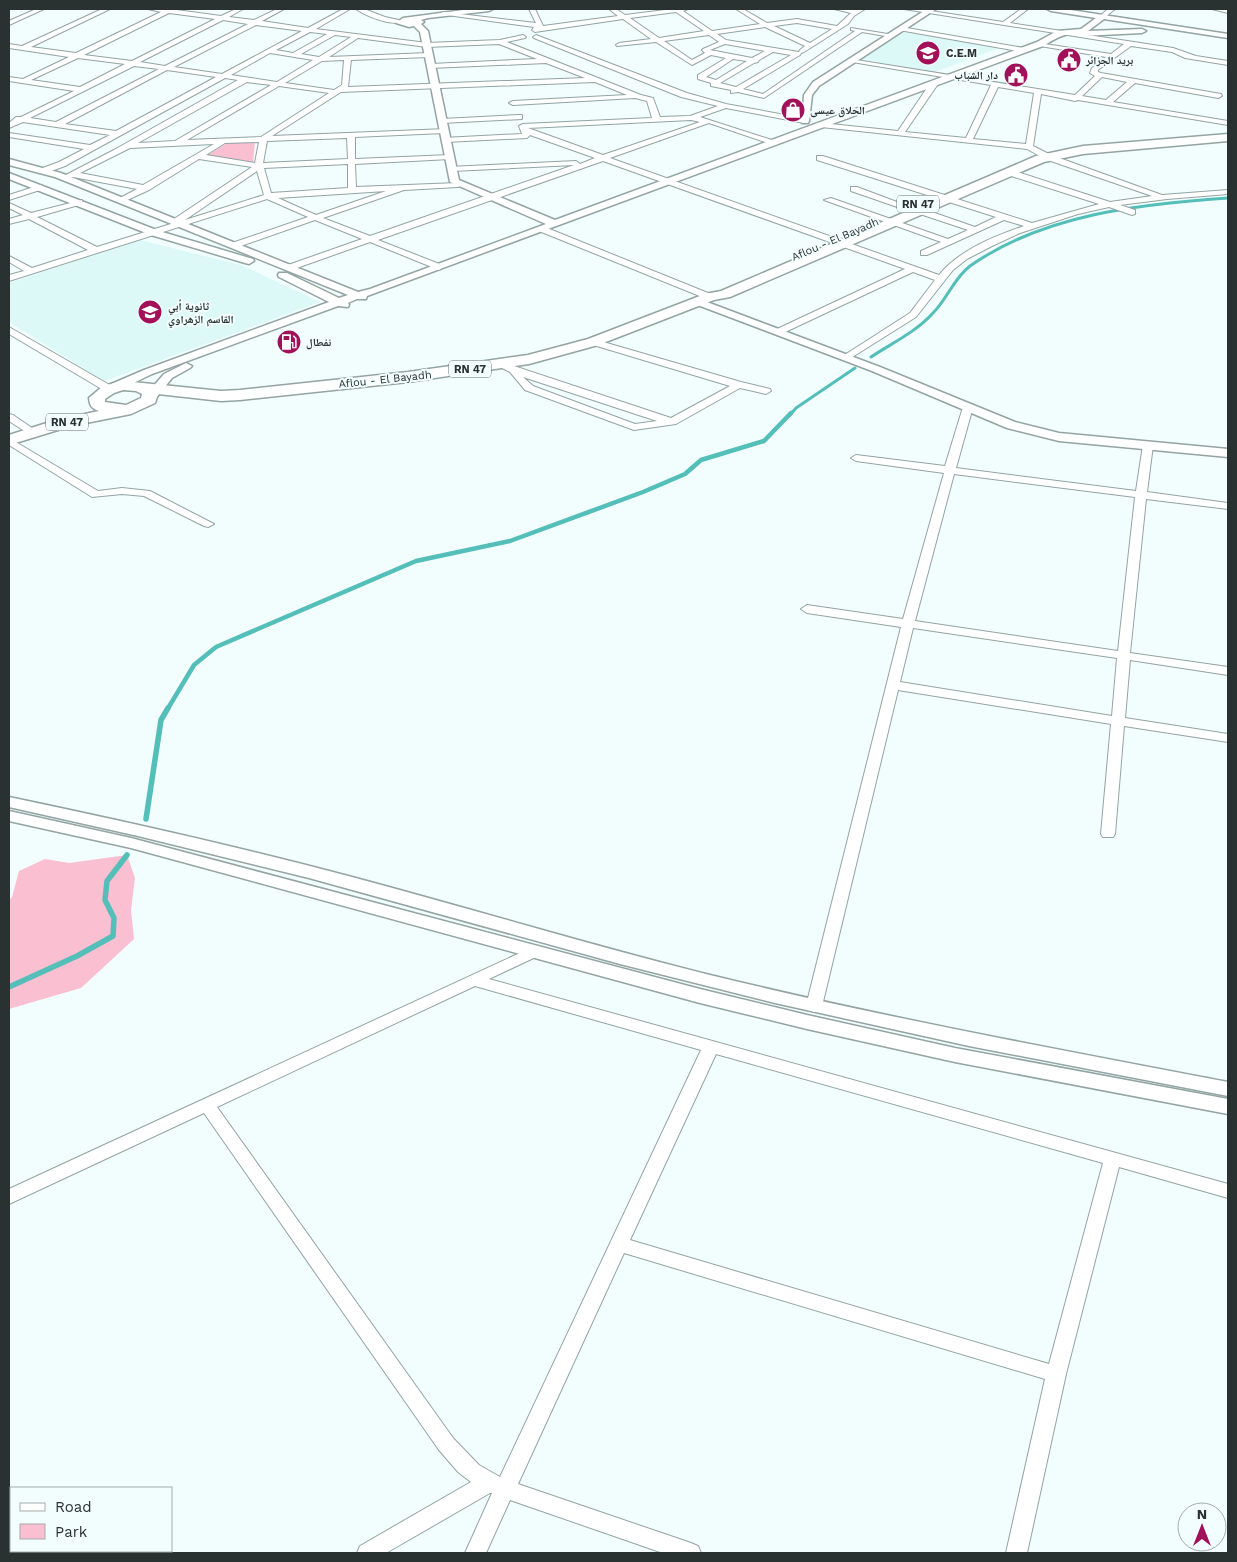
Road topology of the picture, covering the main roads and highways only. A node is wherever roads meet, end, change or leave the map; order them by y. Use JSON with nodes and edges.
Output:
{"nodes":[{"id":1,"x":1228,"y":137,"type":"edge"},
{"id":2,"x":1039,"y":152,"type":"junction"},
{"id":3,"x":942,"y":198,"type":"junction"},
{"id":4,"x":109,"y":389,"type":"junction"},
{"id":5,"x":149,"y":391,"type":"junction"},
{"id":6,"x":221,"y":396,"type":"junction"},
{"id":7,"x":129,"y":409,"type":"junction"},
{"id":8,"x":18,"y":426,"type":"edge"},
{"id":9,"x":9,"y":440,"type":"edge"}],
"edges":[{"from":1,"to":2,"type":"main road","name":"Aflou - El Bayadh","number":"RN 47"},
{"from":2,"to":3,"type":"main road","name":"Aflou - El Bayadh","number":"RN 47"},
{"from":2,"to":3,"type":"main road","name":"Aflou - El Bayadh","number":"RN 47"},
{"from":3,"to":6,"type":"main road","name":"Aflou - El Bayadh","number":"RN 47"},
{"from":4,"to":5,"type":"main road","name":"Aflou - El Bayadh"},
{"from":4,"to":7,"type":"main road"},
{"from":4,"to":8,"type":"main road","number":"RN 47"},
{"from":5,"to":6,"type":"main road","name":"Aflou - El Bayadh","number":"RN 47"},
{"from":5,"to":7,"type":"main road"},
{"from":6,"to":7,"type":"main road"},
{"from":7,"to":8,"type":"main road","number":"RN 47"},
{"from":8,"to":9,"type":"main road","number":"RN 47"}]}
